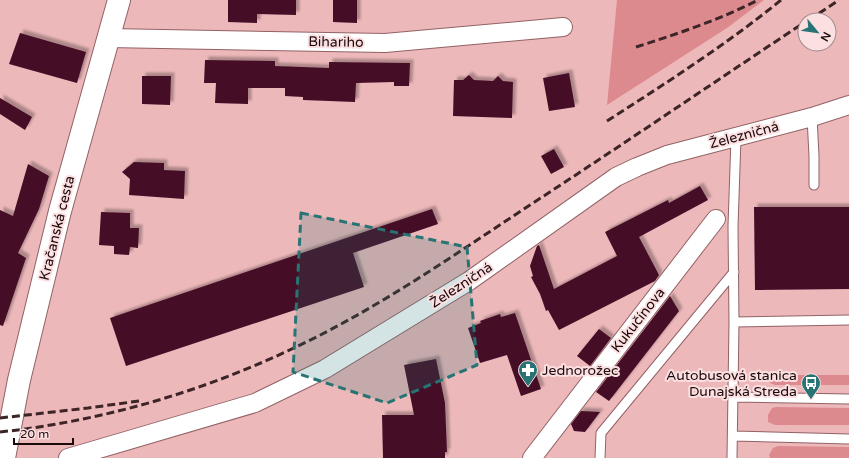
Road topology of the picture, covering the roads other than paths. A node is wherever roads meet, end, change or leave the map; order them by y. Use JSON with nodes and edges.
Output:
{"nodes":[{"id":1,"x":120,"y":0,"type":"edge"},
{"id":2,"x":563,"y":27,"type":"dead end"},
{"id":3,"x":108,"y":38,"type":"junction"},
{"id":4,"x":849,"y":105,"type":"edge"},
{"id":5,"x":812,"y":117,"type":"junction"},
{"id":6,"x":736,"y":138,"type":"junction"},
{"id":7,"x":814,"y":185,"type":"dead end"},
{"id":8,"x":716,"y":219,"type":"dead end"},
{"id":9,"x":734,"y":272,"type":"junction"},
{"id":10,"x":849,"y":320,"type":"edge"},
{"id":11,"x":734,"y":322,"type":"junction"},
{"id":12,"x":733,"y":397,"type":"junction"},
{"id":13,"x":849,"y":399,"type":"edge"},
{"id":14,"x":733,"y":436,"type":"junction"},
{"id":15,"x":849,"y":439,"type":"edge"},
{"id":16,"x":4,"y":458,"type":"edge"},
{"id":17,"x":68,"y":458,"type":"edge"},
{"id":18,"x":532,"y":458,"type":"edge"},
{"id":19,"x":600,"y":458,"type":"edge"},
{"id":20,"x":732,"y":458,"type":"edge"}],
"edges":[{"from":1,"to":3,"type":"street","name":"Kračanská cesta"},
{"from":2,"to":3,"type":"street","name":"Bihariho"},
{"from":3,"to":16,"type":"street","name":"Kračanská cesta"},
{"from":4,"to":5,"type":"street","name":"Železničná"},
{"from":5,"to":6,"type":"street","name":"Železničná"},
{"from":5,"to":7,"type":"lane"},
{"from":6,"to":9,"type":"lane"},
{"from":6,"to":17,"type":"street","name":"Železničná"},
{"from":8,"to":18,"type":"street","name":"Kukučínova"},
{"from":9,"to":11,"type":"lane"},
{"from":9,"to":19,"type":"lane"},
{"from":10,"to":11,"type":"lane"},
{"from":11,"to":12,"type":"lane"},
{"from":12,"to":13,"type":"lane"},
{"from":12,"to":14,"type":"lane"},
{"from":14,"to":15,"type":"lane"},
{"from":14,"to":20,"type":"lane"}]}
